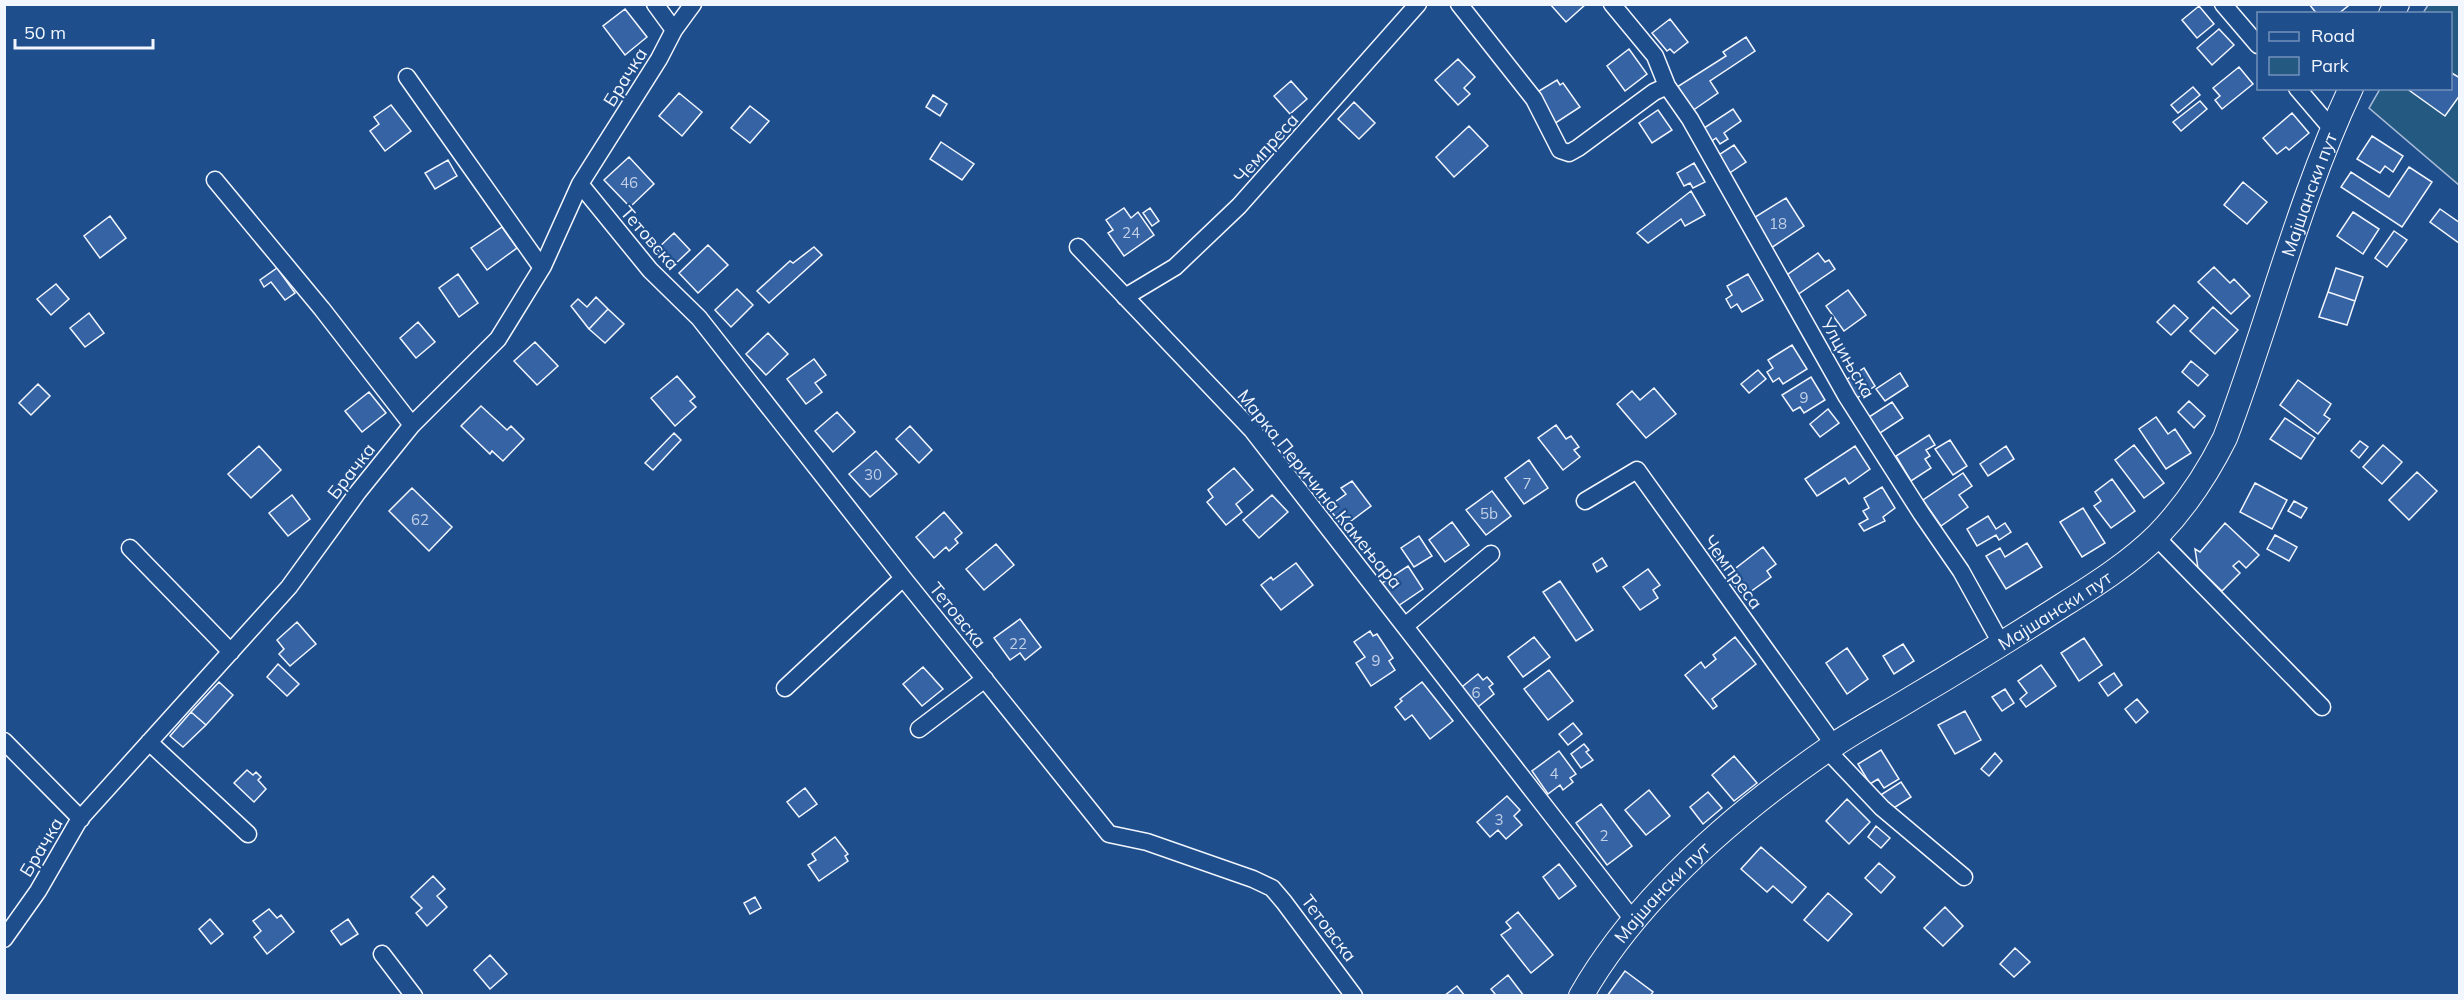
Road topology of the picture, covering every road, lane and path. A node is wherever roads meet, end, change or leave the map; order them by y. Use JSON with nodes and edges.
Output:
{"nodes":[{"id":1,"x":655,"y":4,"type":"edge"},
{"id":2,"x":693,"y":4,"type":"edge"},
{"id":3,"x":1418,"y":4,"type":"edge"},
{"id":4,"x":1459,"y":4,"type":"edge"},
{"id":5,"x":1612,"y":4,"type":"edge"},
{"id":6,"x":2223,"y":4,"type":"edge"},
{"id":7,"x":674,"y":30,"type":"junction"},
{"id":8,"x":2257,"y":43,"type":"edge"},
{"id":9,"x":407,"y":77,"type":"dead end"},
{"id":10,"x":1667,"y":86,"type":"junction"},
{"id":11,"x":2299,"y":90,"type":"edge"},
{"id":12,"x":2350,"y":90,"type":"edge"},
{"id":13,"x":2332,"y":129,"type":"junction"},
{"id":14,"x":214,"y":180,"type":"dead end"},
{"id":15,"x":580,"y":184,"type":"junction"},
{"id":16,"x":1078,"y":247,"type":"dead end"},
{"id":17,"x":542,"y":268,"type":"junction"},
{"id":18,"x":1125,"y":297,"type":"junction"},
{"id":19,"x":412,"y":425,"type":"junction"},
{"id":20,"x":1584,"y":501,"type":"dead end"},
{"id":21,"x":2156,"y":537,"type":"junction"},
{"id":22,"x":130,"y":548,"type":"dead end"},
{"id":23,"x":1491,"y":554,"type":"dead end"},
{"id":24,"x":903,"y":578,"type":"junction"},
{"id":25,"x":1405,"y":626,"type":"junction"},
{"id":26,"x":2002,"y":645,"type":"junction"},
{"id":27,"x":231,"y":652,"type":"junction"},
{"id":28,"x":986,"y":679,"type":"junction"},
{"id":29,"x":784,"y":688,"type":"dead end"},
{"id":30,"x":2322,"y":707,"type":"dead end"},
{"id":31,"x":919,"y":729,"type":"dead end"},
{"id":32,"x":4,"y":741,"type":"edge"},
{"id":33,"x":149,"y":742,"type":"junction"},
{"id":34,"x":1831,"y":748,"type":"junction"},
{"id":35,"x":81,"y":819,"type":"junction"},
{"id":36,"x":249,"y":834,"type":"dead end"},
{"id":37,"x":1964,"y":877,"type":"dead end"},
{"id":38,"x":1634,"y":921,"type":"junction"},
{"id":39,"x":4,"y":939,"type":"edge"},
{"id":40,"x":382,"y":954,"type":"dead end"},
{"id":41,"x":414,"y":996,"type":"edge"},
{"id":42,"x":1354,"y":996,"type":"edge"},
{"id":43,"x":1581,"y":996,"type":"edge"}],
"edges":[{"from":1,"to":7,"type":"street"},
{"from":2,"to":7,"type":"street","name":"Брачка"},
{"from":3,"to":18,"type":"street","name":"Чемпреса"},
{"from":4,"to":10,"type":"street"},
{"from":5,"to":10,"type":"street","name":"Улцињска"},
{"from":6,"to":8,"type":"street"},
{"from":7,"to":15,"type":"street","name":"Брачка"},
{"from":9,"to":17,"type":"street"},
{"from":10,"to":26,"type":"street","name":"Улцињска"},
{"from":11,"to":13,"type":"street"},
{"from":12,"to":13,"type":"street","name":"Мајшански пут"},
{"from":13,"to":21,"type":"street","name":"Мајшански пут"},
{"from":14,"to":19,"type":"street"},
{"from":15,"to":17,"type":"street","name":"Брачка"},
{"from":15,"to":24,"type":"street","name":"Тетовска"},
{"from":16,"to":18,"type":"street","name":"Марка Перичина Камењара"},
{"from":17,"to":19,"type":"street","name":"Брачка"},
{"from":18,"to":25,"type":"street","name":"Марка Перичина Камењара"},
{"from":19,"to":27,"type":"street","name":"Брачка"},
{"from":20,"to":34,"type":"street","name":"Чемпреса"},
{"from":21,"to":26,"type":"street","name":"Мајшански пут"},
{"from":21,"to":30,"type":"street"},
{"from":22,"to":27,"type":"street"},
{"from":23,"to":25,"type":"street"},
{"from":24,"to":28,"type":"street","name":"Тетовска"},
{"from":24,"to":29,"type":"street"},
{"from":25,"to":38,"type":"street","name":"Марка Перичина Камењара"},
{"from":26,"to":34,"type":"street","name":"Мајшански пут"},
{"from":27,"to":33,"type":"street","name":"Брачка"},
{"from":28,"to":31,"type":"street"},
{"from":28,"to":42,"type":"street","name":"Тетовска"},
{"from":32,"to":35,"type":"street"},
{"from":33,"to":35,"type":"street","name":"Брачка"},
{"from":33,"to":36,"type":"street"},
{"from":34,"to":37,"type":"street"},
{"from":34,"to":38,"type":"street","name":"Мајшански пут"},
{"from":35,"to":39,"type":"street","name":"Брачка"},
{"from":38,"to":43,"type":"street","name":"Мајшански пут"},
{"from":40,"to":41,"type":"street"}]}
